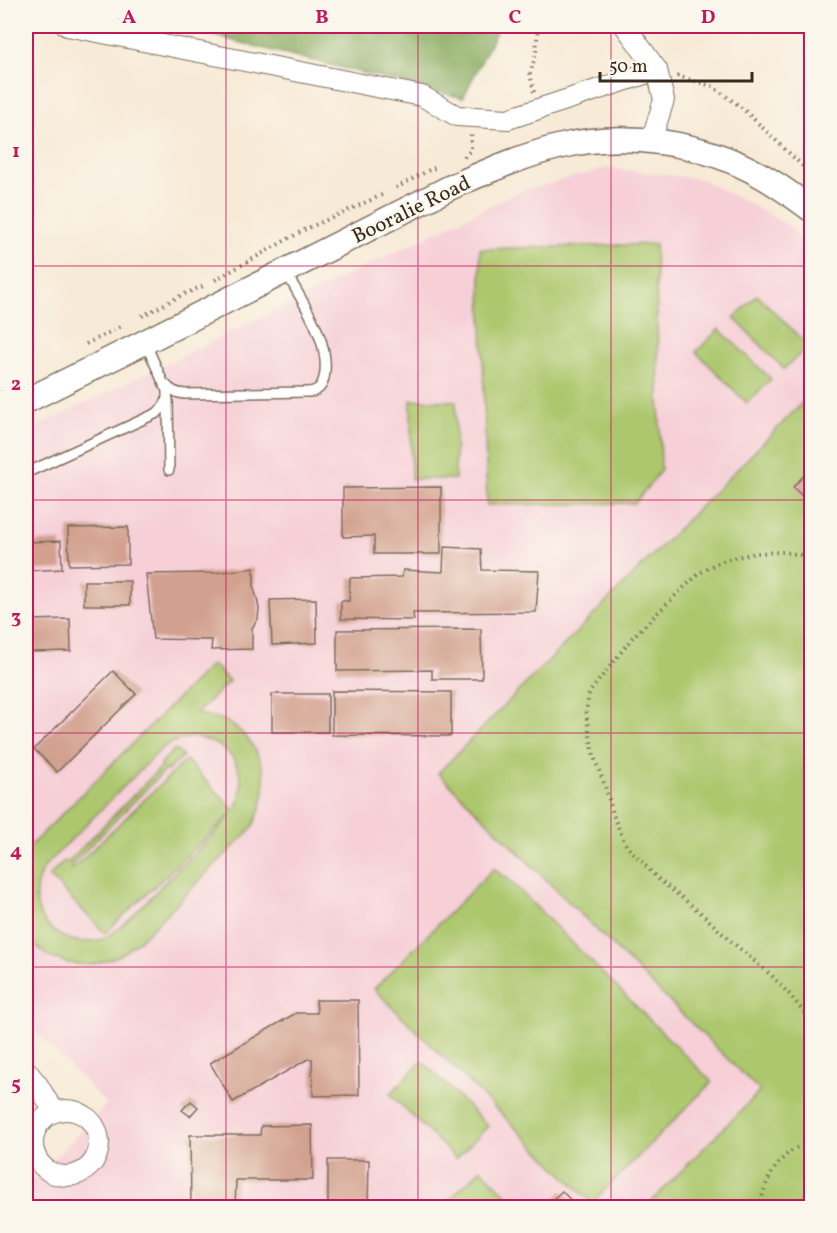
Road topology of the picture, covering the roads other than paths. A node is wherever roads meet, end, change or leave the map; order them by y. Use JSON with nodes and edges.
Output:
{"nodes":[{"id":1,"x":67,"y":26,"type":"edge"},
{"id":2,"x":625,"y":26,"type":"edge"},
{"id":3,"x":657,"y":70,"type":"junction"},
{"id":4,"x":651,"y":141,"type":"junction"},
{"id":5,"x":812,"y":210,"type":"edge"},
{"id":6,"x":286,"y":271,"type":"junction"},
{"id":7,"x":145,"y":342,"type":"junction"},
{"id":8,"x":165,"y":384,"type":"junction"},
{"id":9,"x":168,"y":397,"type":"junction"},
{"id":10,"x":26,"y":401,"type":"edge"},
{"id":11,"x":169,"y":470,"type":"dead end"},
{"id":12,"x":26,"y":473,"type":"edge"},
{"id":13,"x":26,"y":1070,"type":"edge"},
{"id":14,"x":54,"y":1112,"type":"junction"},
{"id":15,"x":29,"y":1149,"type":"edge"}],
"edges":[{"from":1,"to":3,"type":"street"},
{"from":2,"to":3,"type":"street"},
{"from":3,"to":4,"type":"street"},
{"from":4,"to":5,"type":"street","name":"Booralie Road"},
{"from":4,"to":6,"type":"street","name":"Booralie Road"},
{"from":6,"to":7,"type":"street","name":"Booralie Road"},
{"from":6,"to":8,"type":"lane"},
{"from":7,"to":8,"type":"lane"},
{"from":7,"to":10,"type":"street","name":"Booralie Road"},
{"from":8,"to":9,"type":"lane"},
{"from":9,"to":11,"type":"lane"},
{"from":9,"to":12,"type":"lane"},
{"from":13,"to":14,"type":"street"},
{"from":14,"to":15,"type":"street"},
{"from":14,"to":15,"type":"street"}]}
